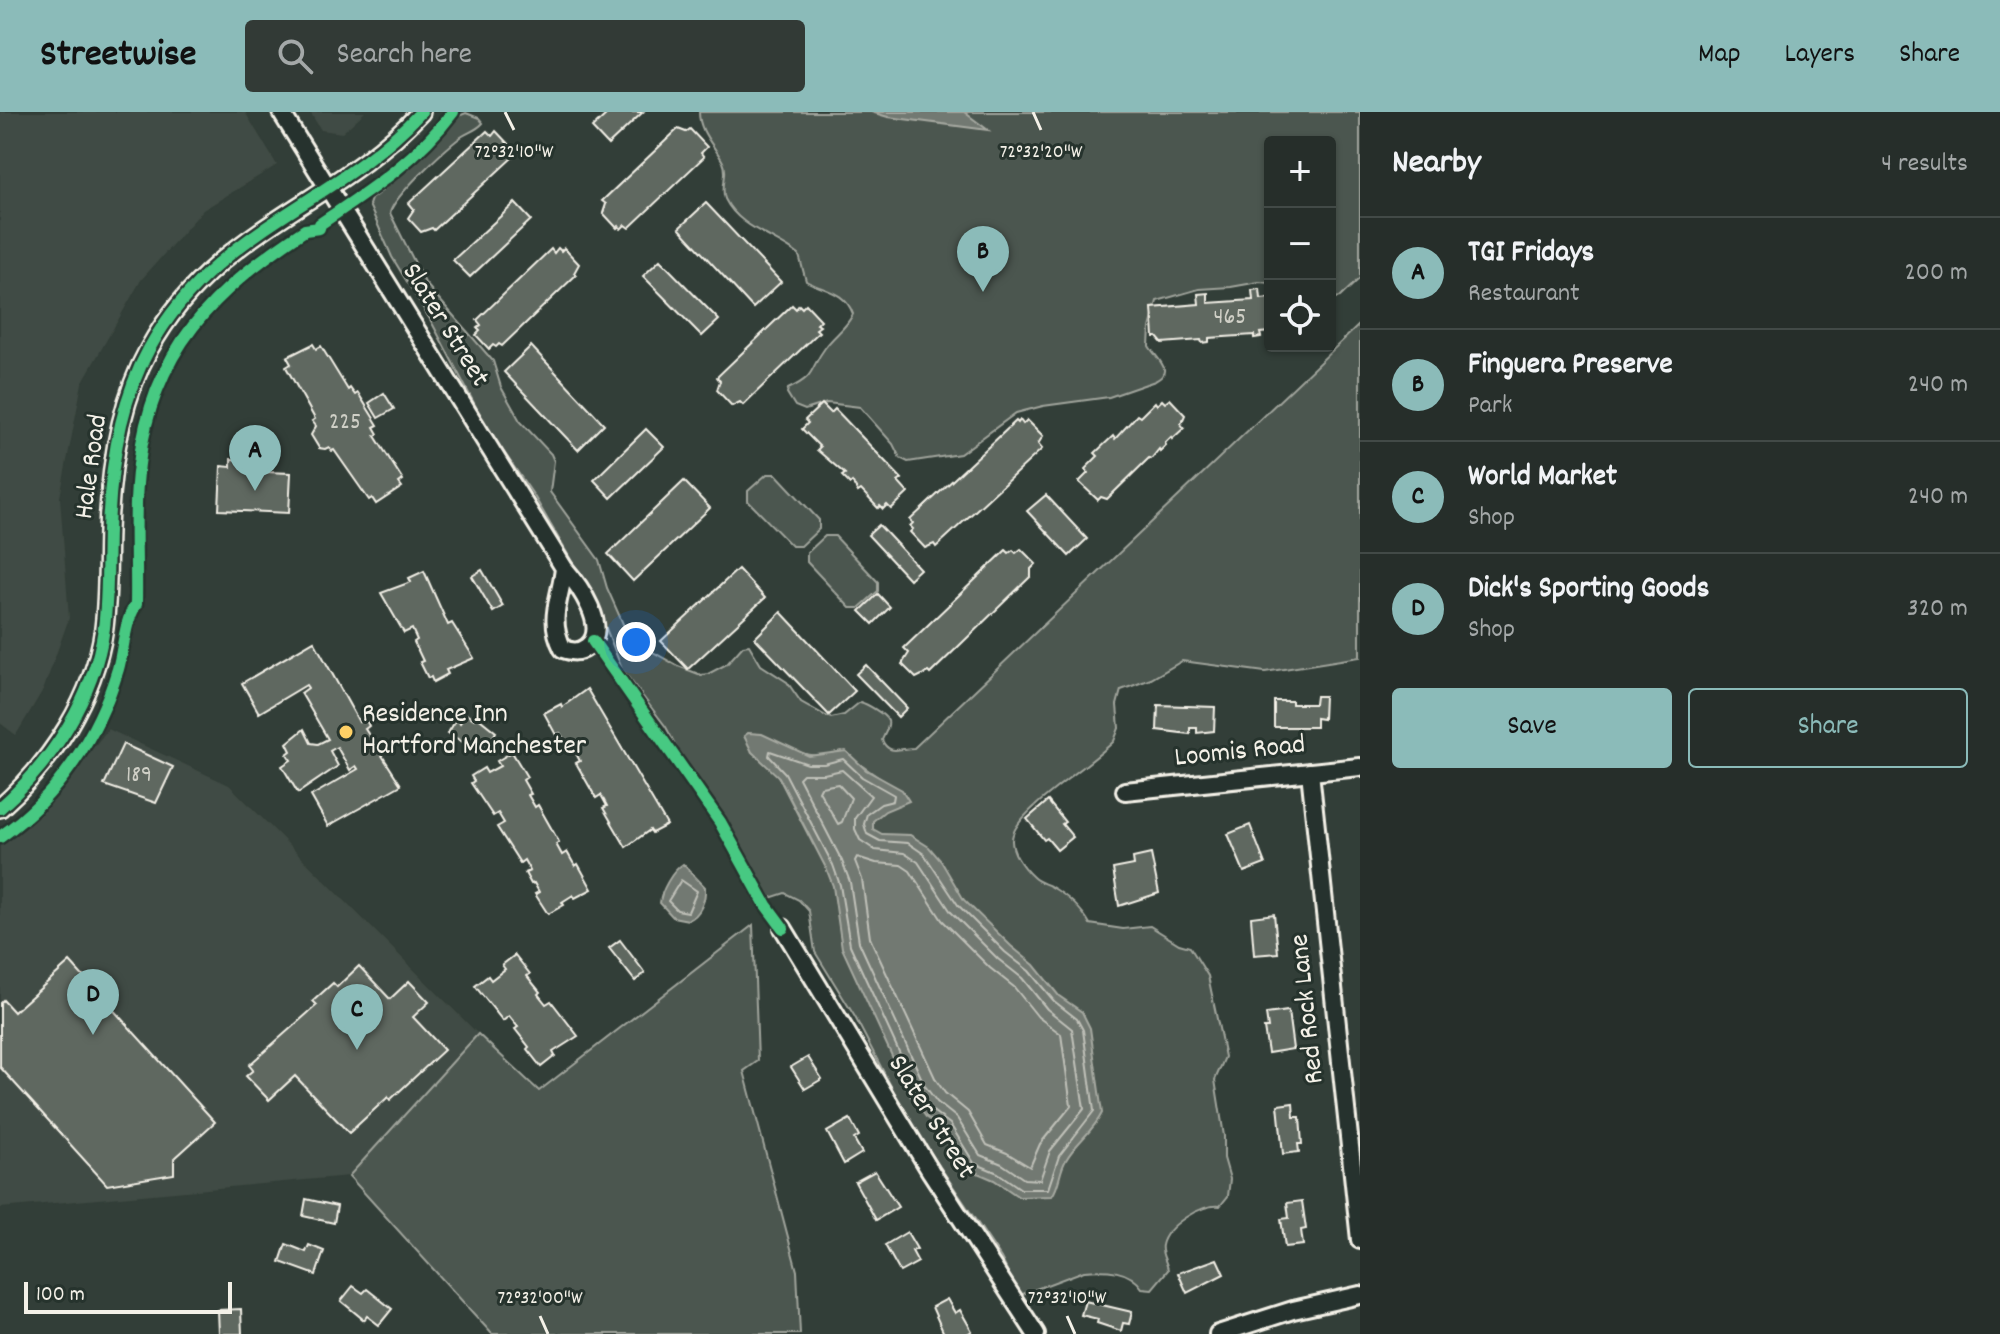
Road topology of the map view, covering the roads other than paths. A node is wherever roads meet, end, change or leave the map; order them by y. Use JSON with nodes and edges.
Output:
{"nodes":[{"id":1,"x":281,"y":112,"type":"edge"},
{"id":2,"x":421,"y":112,"type":"edge"},
{"id":3,"x":327,"y":187,"type":"junction"},
{"id":4,"x":564,"y":568,"type":"junction"},
{"id":5,"x":1360,"y":767,"type":"edge"},
{"id":6,"x":1310,"y":772,"type":"junction"},
{"id":7,"x":1125,"y":791,"type":"dead end"},
{"id":8,"x":0,"y":808,"type":"edge"},
{"id":9,"x":783,"y":928,"type":"dead end"},
{"id":10,"x":1360,"y":1240,"type":"edge"},
{"id":11,"x":1360,"y":1295,"type":"edge"},
{"id":12,"x":1036,"y":1334,"type":"edge"},
{"id":13,"x":1218,"y":1334,"type":"edge"}],
"edges":[{"from":1,"to":3,"type":"street","name":"Slater Street"},
{"from":2,"to":3,"type":"street","name":"Hale Road"},
{"from":3,"to":4,"type":"street","name":"Slater Street"},
{"from":3,"to":8,"type":"street","name":"Hale Road"},
{"from":4,"to":4,"type":"street","name":"Slater Street"},
{"from":5,"to":6,"type":"street","name":"Loomis Road"},
{"from":6,"to":7,"type":"street","name":"Loomis Road"},
{"from":6,"to":10,"type":"street","name":"Red Rock Lane"},
{"from":9,"to":12,"type":"street","name":"Slater Street"},
{"from":11,"to":13,"type":"street"}]}
